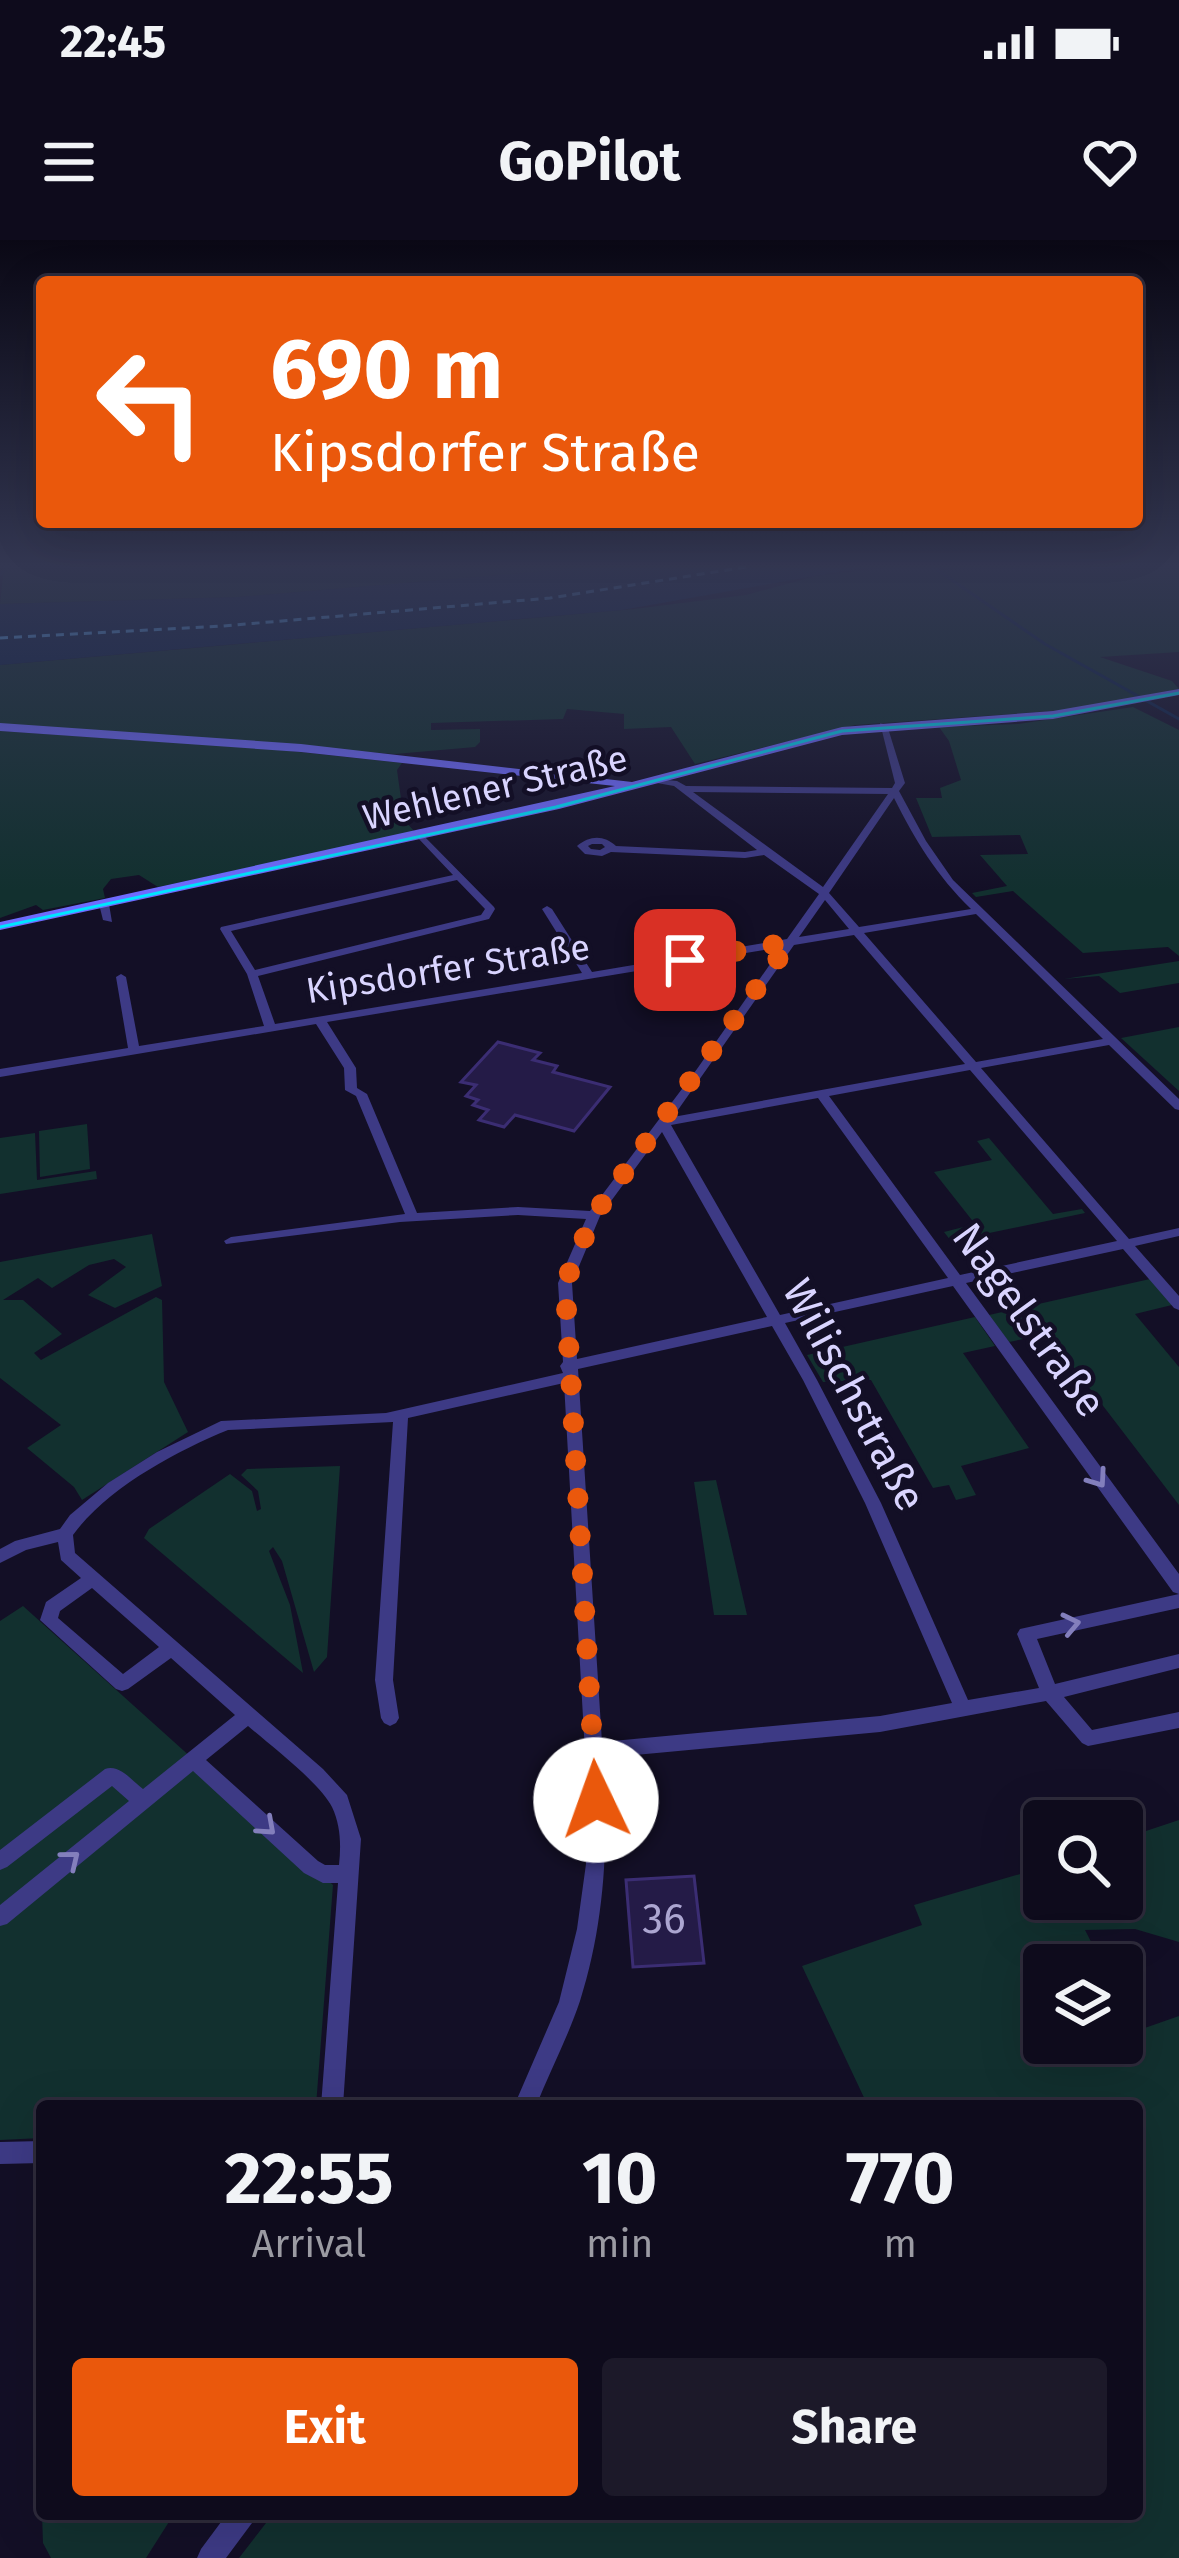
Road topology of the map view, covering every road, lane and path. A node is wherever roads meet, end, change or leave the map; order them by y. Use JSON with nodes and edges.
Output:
{"nodes":[{"id":1,"x":1179,"y":692,"type":"edge"},
{"id":2,"x":884,"y":724,"type":"junction"},
{"id":3,"x":0,"y":727,"type":"edge"},
{"id":4,"x":652,"y":783,"type":"junction"},
{"id":5,"x":685,"y":789,"type":"junction"},
{"id":6,"x":896,"y":791,"type":"junction"},
{"id":7,"x":421,"y":836,"type":"junction"},
{"id":8,"x":610,"y":849,"type":"dead end"},
{"id":9,"x":773,"y":855,"type":"junction"},
{"id":10,"x":458,"y":877,"type":"junction"},
{"id":11,"x":824,"y":893,"type":"junction"},
{"id":12,"x":547,"y":909,"type":"dead end"},
{"id":13,"x":977,"y":911,"type":"junction"},
{"id":14,"x":0,"y":926,"type":"edge"},
{"id":15,"x":858,"y":931,"type":"junction"},
{"id":16,"x":790,"y":942,"type":"junction"},
{"id":17,"x":252,"y":974,"type":"junction"},
{"id":18,"x":590,"y":976,"type":"junction"},
{"id":19,"x":122,"y":977,"type":"dead end"},
{"id":20,"x":320,"y":1021,"type":"junction"},
{"id":21,"x":271,"y":1029,"type":"junction"},
{"id":22,"x":1111,"y":1041,"type":"junction"},
{"id":23,"x":134,"y":1051,"type":"junction"},
{"id":24,"x":973,"y":1066,"type":"junction"},
{"id":25,"x":0,"y":1073,"type":"edge"},
{"id":26,"x":822,"y":1095,"type":"junction"},
{"id":27,"x":1179,"y":1106,"type":"edge"},
{"id":28,"x":663,"y":1123,"type":"junction"},
{"id":29,"x":594,"y":1215,"type":"junction"},
{"id":30,"x":413,"y":1218,"type":"junction"},
{"id":31,"x":1179,"y":1232,"type":"edge"},
{"id":32,"x":231,"y":1241,"type":"dead end"},
{"id":33,"x":1125,"y":1244,"type":"junction"},
{"id":34,"x":957,"y":1281,"type":"junction"},
{"id":35,"x":1179,"y":1305,"type":"edge"},
{"id":36,"x":777,"y":1322,"type":"junction"},
{"id":37,"x":567,"y":1372,"type":"junction"},
{"id":38,"x":401,"y":1415,"type":"junction"},
{"id":39,"x":65,"y":1534,"type":"junction"},
{"id":40,"x":0,"y":1557,"type":"edge"},
{"id":41,"x":92,"y":1579,"type":"junction"},
{"id":42,"x":1179,"y":1587,"type":"edge"},
{"id":43,"x":1179,"y":1601,"type":"edge"},
{"id":44,"x":171,"y":1648,"type":"junction"},
{"id":45,"x":1179,"y":1661,"type":"edge"},
{"id":46,"x":1050,"y":1694,"type":"junction"},
{"id":47,"x":963,"y":1709,"type":"junction"},
{"id":48,"x":248,"y":1715,"type":"junction"},
{"id":49,"x":390,"y":1718,"type":"dead end"},
{"id":50,"x":1179,"y":1720,"type":"edge"},
{"id":51,"x":594,"y":1751,"type":"junction"},
{"id":52,"x":193,"y":1760,"type":"junction"},
{"id":53,"x":143,"y":1801,"type":"junction"},
{"id":54,"x":0,"y":1861,"type":"edge"},
{"id":55,"x":348,"y":1874,"type":"junction"},
{"id":56,"x":0,"y":1917,"type":"edge"},
{"id":57,"x":332,"y":2100,"type":"edge"},
{"id":58,"x":528,"y":2100,"type":"edge"},
{"id":59,"x":36,"y":2152,"type":"edge"},
{"id":60,"x":0,"y":2153,"type":"edge"},
{"id":61,"x":238,"y":2520,"type":"edge"},
{"id":62,"x":210,"y":2558,"type":"edge"}],
"edges":[{"from":1,"to":2,"type":"main road","name":"Wehlener Straße"},
{"from":2,"to":4,"type":"main road","name":"Wehlener Straße"},
{"from":2,"to":6,"type":"street"},
{"from":3,"to":4,"type":"main road"},
{"from":4,"to":5,"type":"street"},
{"from":4,"to":7,"type":"main road","name":"Wehlener Straße"},
{"from":5,"to":6,"type":"street"},
{"from":5,"to":9,"type":"street"},
{"from":6,"to":11,"type":"street"},
{"from":6,"to":13,"type":"street"},
{"from":7,"to":10,"type":"street"},
{"from":7,"to":14,"type":"main road","name":"Wehlener Straße"},
{"from":8,"to":9,"type":"street"},
{"from":9,"to":11,"type":"street"},
{"from":10,"to":17,"type":"street"},
{"from":10,"to":17,"type":"street"},
{"from":11,"to":15,"type":"street"},
{"from":11,"to":16,"type":"street"},
{"from":12,"to":18,"type":"street"},
{"from":13,"to":15,"type":"street","name":"Kipsdorfer Straße"},
{"from":13,"to":22,"type":"street"},
{"from":15,"to":16,"type":"street","name":"Kipsdorfer Straße"},
{"from":15,"to":24,"type":"street"},
{"from":16,"to":18,"type":"street","name":"Kipsdorfer Straße"},
{"from":16,"to":28,"type":"street"},
{"from":17,"to":21,"type":"street"},
{"from":18,"to":20,"type":"street","name":"Kipsdorfer Straße"},
{"from":19,"to":23,"type":"street"},
{"from":20,"to":21,"type":"street","name":"Kipsdorfer Straße"},
{"from":20,"to":30,"type":"street"},
{"from":21,"to":23,"type":"street","name":"Kipsdorfer Straße"},
{"from":22,"to":24,"type":"street"},
{"from":22,"to":27,"type":"street"},
{"from":23,"to":25,"type":"street","name":"Kipsdorfer Straße"},
{"from":24,"to":26,"type":"street"},
{"from":24,"to":33,"type":"street"},
{"from":26,"to":28,"type":"street"},
{"from":26,"to":34,"type":"street","name":"Nagelstraße"},
{"from":28,"to":29,"type":"street"},
{"from":28,"to":36,"type":"street","name":"Wilischstraße"},
{"from":29,"to":30,"type":"street"},
{"from":29,"to":37,"type":"street"},
{"from":30,"to":32,"type":"street"},
{"from":31,"to":33,"type":"street"},
{"from":33,"to":34,"type":"street"},
{"from":33,"to":35,"type":"street"},
{"from":34,"to":36,"type":"street"},
{"from":34,"to":42,"type":"street","name":"Nagelstraße","one_way":true},
{"from":36,"to":37,"type":"street"},
{"from":36,"to":47,"type":"street","name":"Wilischstraße"},
{"from":37,"to":38,"type":"street"},
{"from":37,"to":51,"type":"street"},
{"from":38,"to":39,"type":"street"},
{"from":38,"to":49,"type":"street"},
{"from":39,"to":40,"type":"street"},
{"from":39,"to":41,"type":"street"},
{"from":41,"to":44,"type":"street"},
{"from":41,"to":44,"type":"street"},
{"from":46,"to":43,"type":"street","one_way":true},
{"from":44,"to":48,"type":"street"},
{"from":45,"to":46,"type":"street"},
{"from":46,"to":47,"type":"street"},
{"from":46,"to":50,"type":"street"},
{"from":47,"to":51,"type":"street"},
{"from":48,"to":52,"type":"street"},
{"from":48,"to":55,"type":"street"},
{"from":51,"to":58,"type":"street"},
{"from":52,"to":53,"type":"street"},
{"from":52,"to":55,"type":"street","one_way":true},
{"from":53,"to":54,"type":"street"},
{"from":56,"to":53,"type":"street","one_way":true},
{"from":55,"to":57,"type":"street"},
{"from":59,"to":60,"type":"street"},
{"from":61,"to":62,"type":"street"}]}
